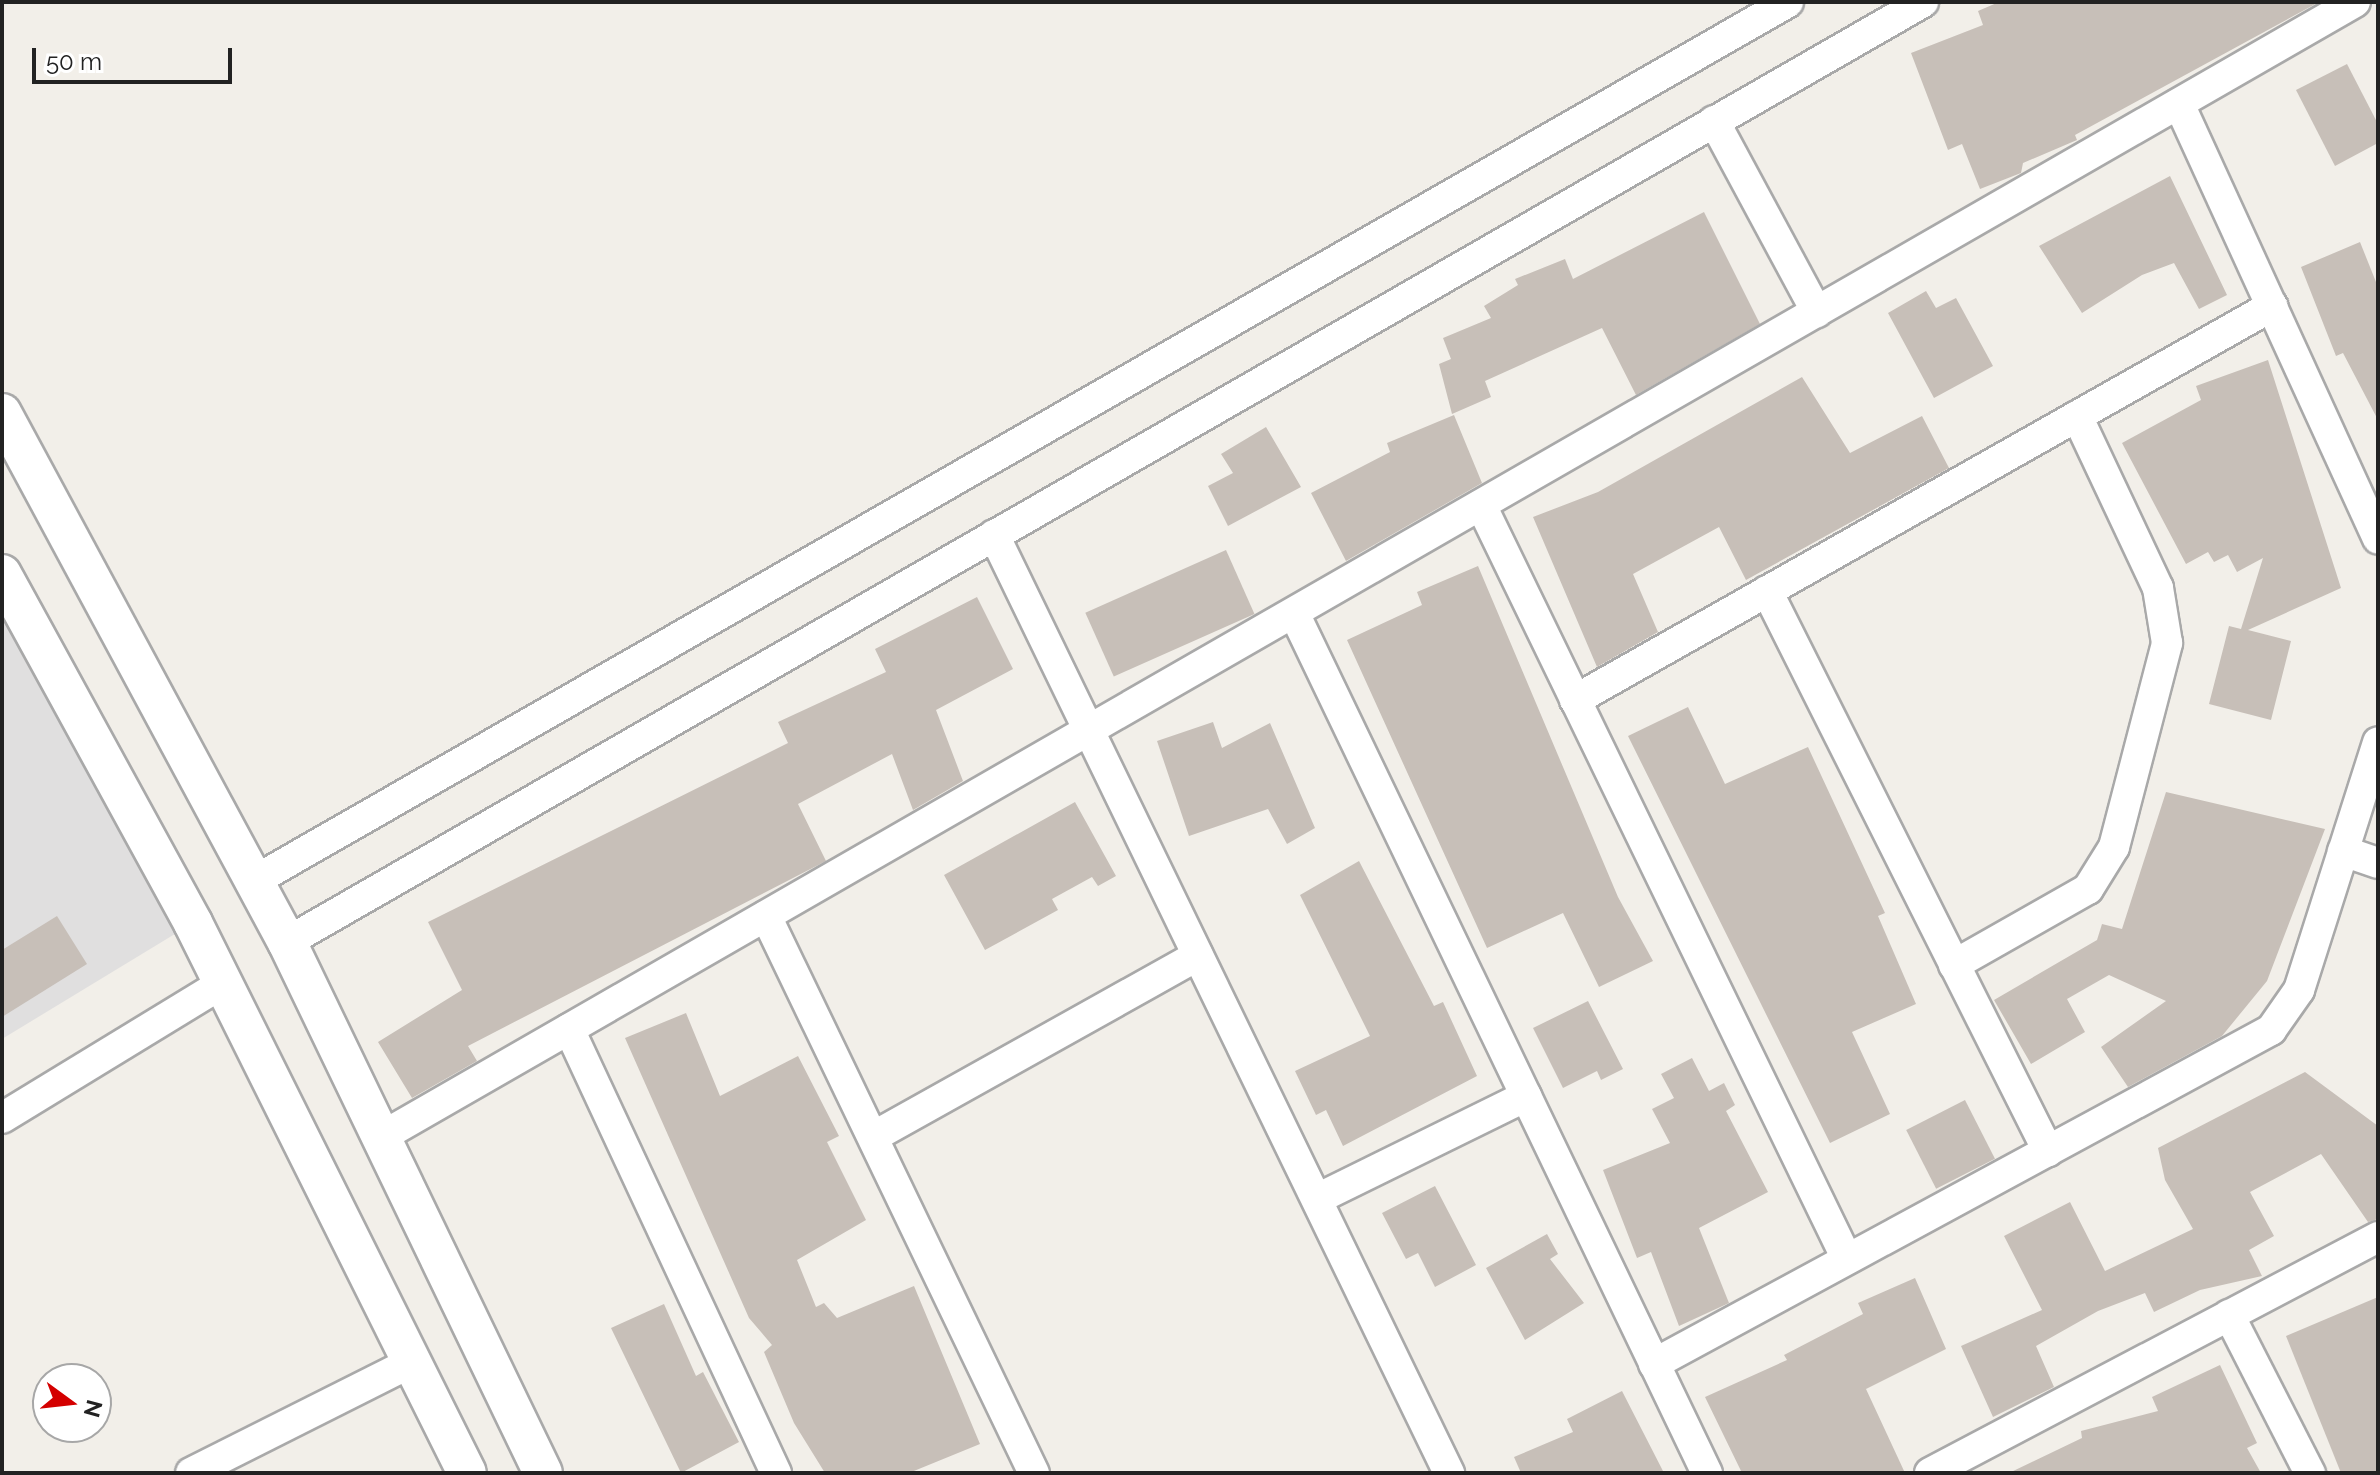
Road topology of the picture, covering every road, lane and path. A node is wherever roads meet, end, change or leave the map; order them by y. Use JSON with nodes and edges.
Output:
{"nodes":[{"id":1,"x":1788,"y":2,"type":"edge"},
{"id":2,"x":1923,"y":2,"type":"edge"},
{"id":3,"x":2355,"y":2,"type":"edge"},
{"id":4,"x":2373,"y":2,"type":"edge"},
{"id":5,"x":2378,"y":13,"type":"edge"},
{"id":6,"x":2179,"y":104,"type":"junction"},
{"id":7,"x":1714,"y":121,"type":"junction"},
{"id":8,"x":2272,"y":306,"type":"junction"},
{"id":9,"x":1817,"y":312,"type":"junction"},
{"id":10,"x":2,"y":413,"type":"edge"},
{"id":11,"x":2077,"y":416,"type":"junction"},
{"id":12,"x":1481,"y":505,"type":"junction"},
{"id":13,"x":994,"y":535,"type":"junction"},
{"id":14,"x":2378,"y":539,"type":"edge"},
{"id":15,"x":2,"y":574,"type":"edge"},
{"id":16,"x":1767,"y":591,"type":"junction"},
{"id":17,"x":1294,"y":613,"type":"junction"},
{"id":18,"x":1575,"y":700,"type":"junction"},
{"id":19,"x":1089,"y":731,"type":"junction"},
{"id":20,"x":2378,"y":742,"type":"edge"},
{"id":21,"x":2343,"y":851,"type":"junction"},
{"id":22,"x":2378,"y":863,"type":"edge"},
{"id":23,"x":254,"y":881,"type":"junction"},
{"id":24,"x":766,"y":916,"type":"junction"},
{"id":25,"x":287,"y":942,"type":"junction"},
{"id":26,"x":1198,"y":955,"type":"junction"},
{"id":27,"x":1954,"y":965,"type":"junction"},
{"id":28,"x":223,"y":983,"type":"junction"},
{"id":29,"x":569,"y":1029,"type":"junction"},
{"id":30,"x":1526,"y":1096,"type":"junction"},
{"id":31,"x":2,"y":1118,"type":"edge"},
{"id":32,"x":381,"y":1137,"type":"junction"},
{"id":33,"x":873,"y":1137,"type":"junction"},
{"id":34,"x":2048,"y":1151,"type":"junction"},
{"id":35,"x":1317,"y":1199,"type":"junction"},
{"id":36,"x":2378,"y":1237,"type":"edge"},
{"id":37,"x":1847,"y":1259,"type":"junction"},
{"id":38,"x":2229,"y":1315,"type":"junction"},
{"id":39,"x":412,"y":1362,"type":"junction"},
{"id":40,"x":1654,"y":1364,"type":"junction"},
{"id":41,"x":191,"y":1473,"type":"edge"},
{"id":42,"x":467,"y":1473,"type":"edge"},
{"id":43,"x":543,"y":1473,"type":"edge"},
{"id":44,"x":776,"y":1473,"type":"edge"},
{"id":45,"x":1034,"y":1473,"type":"edge"},
{"id":46,"x":1449,"y":1473,"type":"edge"},
{"id":47,"x":1707,"y":1473,"type":"edge"},
{"id":48,"x":1930,"y":1473,"type":"edge"},
{"id":49,"x":2310,"y":1473,"type":"edge"}],
"edges":[{"from":1,"to":23,"type":"street"},
{"from":2,"to":7,"type":"street"},
{"from":3,"to":6,"type":"street"},
{"from":4,"to":5,"type":"street"},
{"from":6,"to":8,"type":"street"},
{"from":6,"to":9,"type":"street"},
{"from":7,"to":9,"type":"street"},
{"from":7,"to":13,"type":"street"},
{"from":8,"to":11,"type":"street"},
{"from":8,"to":14,"type":"street"},
{"from":9,"to":12,"type":"street"},
{"from":10,"to":23,"type":"street"},
{"from":11,"to":16,"type":"street"},
{"from":11,"to":27,"type":"street"},
{"from":12,"to":17,"type":"street"},
{"from":12,"to":18,"type":"street"},
{"from":13,"to":19,"type":"street"},
{"from":13,"to":25,"type":"street"},
{"from":15,"to":28,"type":"street"},
{"from":16,"to":18,"type":"street"},
{"from":16,"to":27,"type":"street"},
{"from":17,"to":19,"type":"street"},
{"from":17,"to":30,"type":"street"},
{"from":18,"to":37,"type":"street"},
{"from":19,"to":24,"type":"street"},
{"from":19,"to":26,"type":"street"},
{"from":20,"to":21,"type":"street"},
{"from":21,"to":22,"type":"street"},
{"from":21,"to":34,"type":"street"},
{"from":23,"to":25,"type":"street"},
{"from":24,"to":29,"type":"street"},
{"from":24,"to":33,"type":"street"},
{"from":25,"to":32,"type":"street"},
{"from":26,"to":33,"type":"street"},
{"from":26,"to":35,"type":"street"},
{"from":27,"to":34,"type":"street"},
{"from":28,"to":31,"type":"street"},
{"from":28,"to":39,"type":"street"},
{"from":29,"to":32,"type":"street"},
{"from":29,"to":44,"type":"street"},
{"from":30,"to":35,"type":"street"},
{"from":30,"to":40,"type":"street"},
{"from":32,"to":43,"type":"street"},
{"from":33,"to":45,"type":"street"},
{"from":34,"to":37,"type":"street"},
{"from":35,"to":46,"type":"street"},
{"from":36,"to":38,"type":"street"},
{"from":37,"to":40,"type":"street"},
{"from":38,"to":48,"type":"street"},
{"from":38,"to":49,"type":"street"},
{"from":39,"to":41,"type":"street"},
{"from":39,"to":42,"type":"street"},
{"from":40,"to":47,"type":"street"}]}
